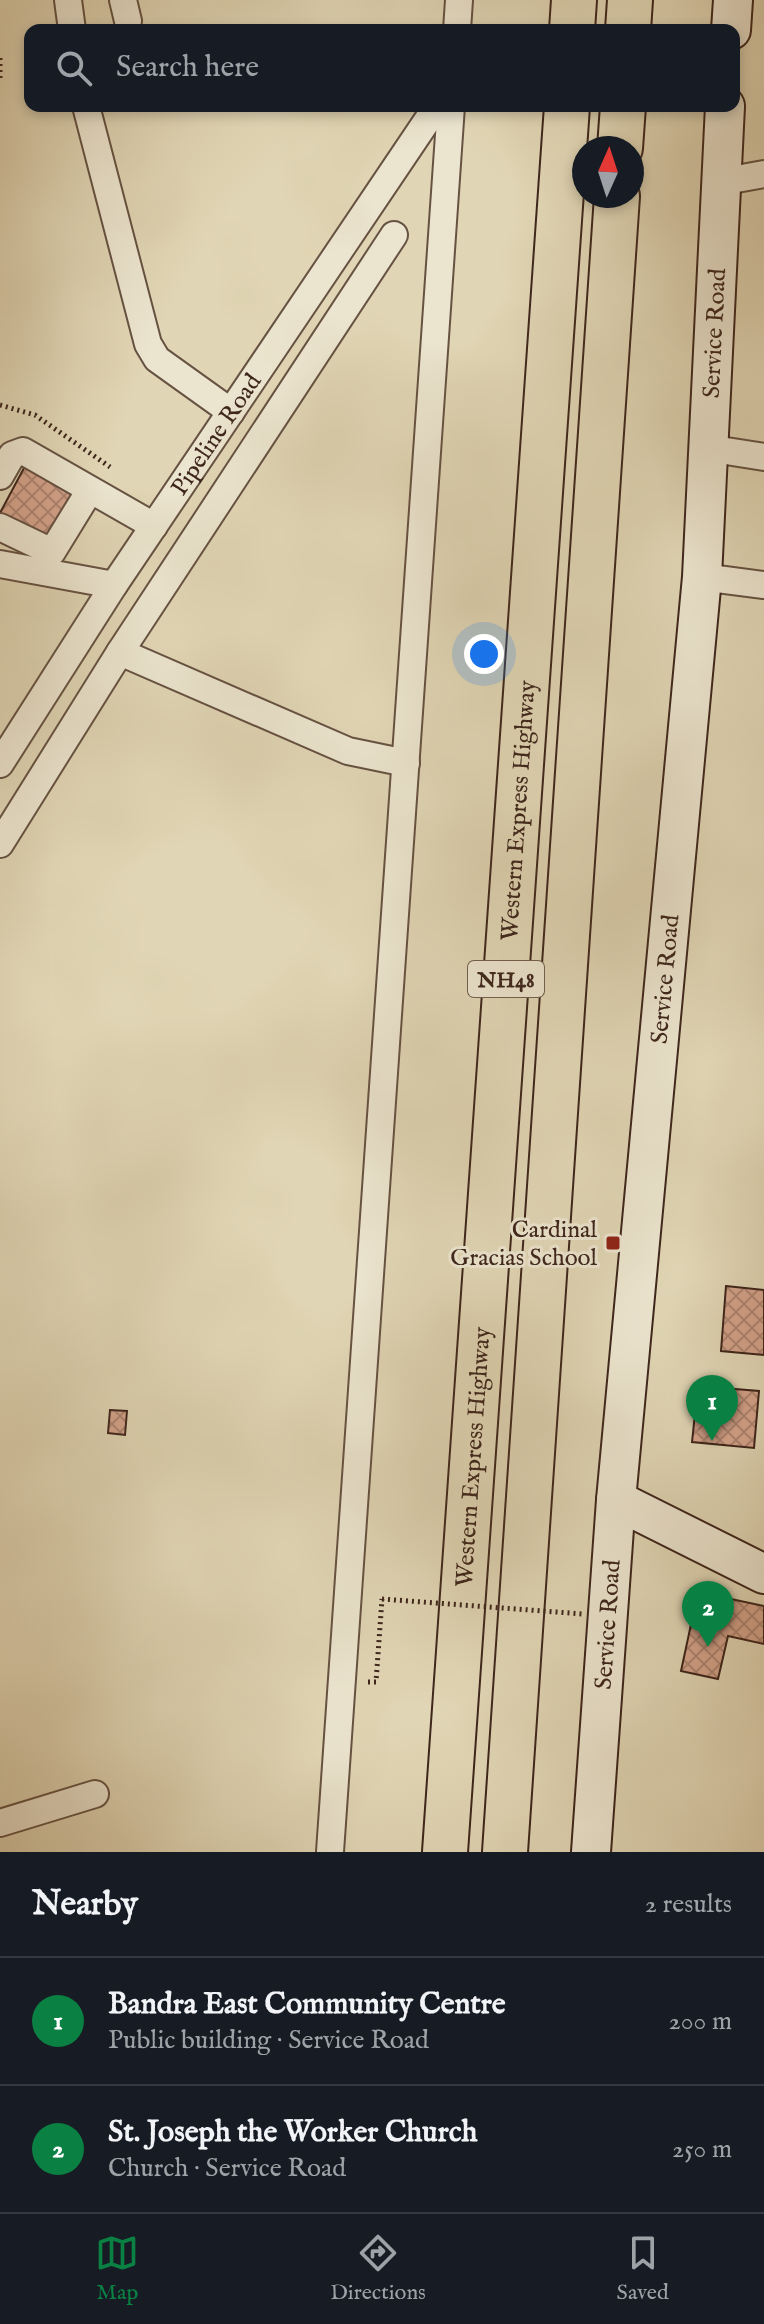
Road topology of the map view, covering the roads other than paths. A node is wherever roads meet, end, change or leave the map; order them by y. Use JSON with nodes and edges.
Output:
{"nodes":[{"id":1,"x":68,"y":0,"type":"edge"},
{"id":2,"x":459,"y":0,"type":"edge"},
{"id":3,"x":574,"y":0,"type":"edge"},
{"id":4,"x":630,"y":0,"type":"edge"},
{"id":5,"x":733,"y":0,"type":"edge"},
{"id":6,"x":71,"y":24,"type":"edge"},
{"id":7,"x":457,"y":24,"type":"edge"},
{"id":8,"x":572,"y":24,"type":"edge"},
{"id":9,"x":628,"y":24,"type":"edge"},
{"id":10,"x":731,"y":24,"type":"edge"},
{"id":11,"x":88,"y":112,"type":"edge"},
{"id":12,"x":433,"y":112,"type":"edge"},
{"id":13,"x":451,"y":112,"type":"edge"},
{"id":14,"x":567,"y":112,"type":"edge"},
{"id":15,"x":623,"y":112,"type":"edge"},
{"id":16,"x":725,"y":112,"type":"edge"},
{"id":17,"x":621,"y":136,"type":"edge"},
{"id":18,"x":764,"y":174,"type":"edge"},
{"id":19,"x":720,"y":182,"type":"junction"},
{"id":20,"x":616,"y":208,"type":"edge"},
{"id":21,"x":394,"y":235,"type":"dead end"},
{"id":22,"x":231,"y":412,"type":"junction"},
{"id":23,"x":707,"y":448,"type":"junction"},
{"id":24,"x":764,"y":457,"type":"edge"},
{"id":25,"x":0,"y":476,"type":"edge"},
{"id":26,"x":90,"y":490,"type":"junction"},
{"id":27,"x":154,"y":526,"type":"junction"},
{"id":28,"x":0,"y":527,"type":"edge"},
{"id":29,"x":0,"y":564,"type":"edge"},
{"id":30,"x":702,"y":577,"type":"junction"},
{"id":31,"x":114,"y":585,"type":"junction"},
{"id":32,"x":764,"y":585,"type":"edge"},
{"id":33,"x":120,"y":652,"type":"junction"},
{"id":34,"x":406,"y":763,"type":"junction"},
{"id":35,"x":0,"y":764,"type":"edge"},
{"id":36,"x":0,"y":844,"type":"edge"},
{"id":37,"x":616,"y":1500,"type":"junction"},
{"id":38,"x":764,"y":1574,"type":"edge"},
{"id":39,"x":95,"y":1794,"type":"dead end"},
{"id":40,"x":0,"y":1823,"type":"edge"},
{"id":41,"x":330,"y":1852,"type":"edge"},
{"id":42,"x":445,"y":1852,"type":"edge"},
{"id":43,"x":505,"y":1852,"type":"edge"},
{"id":44,"x":591,"y":1852,"type":"edge"}],
"edges":[{"from":1,"to":6,"type":"street"},
{"from":2,"to":7,"type":"street"},
{"from":3,"to":8,"type":"highway"},
{"from":4,"to":9,"type":"highway"},
{"from":5,"to":10,"type":"street"},
{"from":11,"to":22,"type":"street"},
{"from":12,"to":22,"type":"street","name":"Pipeline Road"},
{"from":13,"to":34,"type":"street"},
{"from":14,"to":42,"type":"highway","name":"Western Express Highway","number":"NH48"},
{"from":15,"to":17,"type":"highway"},
{"from":16,"to":19,"type":"street","name":"Service Road"},
{"from":18,"to":19,"type":"street"},
{"from":19,"to":23,"type":"street","name":"Service Road"},
{"from":20,"to":43,"type":"highway","number":"NH48"},
{"from":21,"to":33,"type":"street"},
{"from":22,"to":27,"type":"street","name":"Pipeline Road"},
{"from":23,"to":24,"type":"street"},
{"from":23,"to":30,"type":"street","name":"Service Road"},
{"from":25,"to":26,"type":"street"},
{"from":26,"to":27,"type":"street"},
{"from":26,"to":28,"type":"street"},
{"from":27,"to":31,"type":"street","name":"Pipeline Road"},
{"from":29,"to":31,"type":"street"},
{"from":30,"to":32,"type":"street"},
{"from":30,"to":37,"type":"street","name":"Service Road"},
{"from":31,"to":35,"type":"street","name":"Pipeline Road"},
{"from":33,"to":34,"type":"street"},
{"from":33,"to":36,"type":"street"},
{"from":34,"to":41,"type":"street"},
{"from":37,"to":38,"type":"street"},
{"from":37,"to":44,"type":"street","name":"Service Road"},
{"from":39,"to":40,"type":"street"}]}
